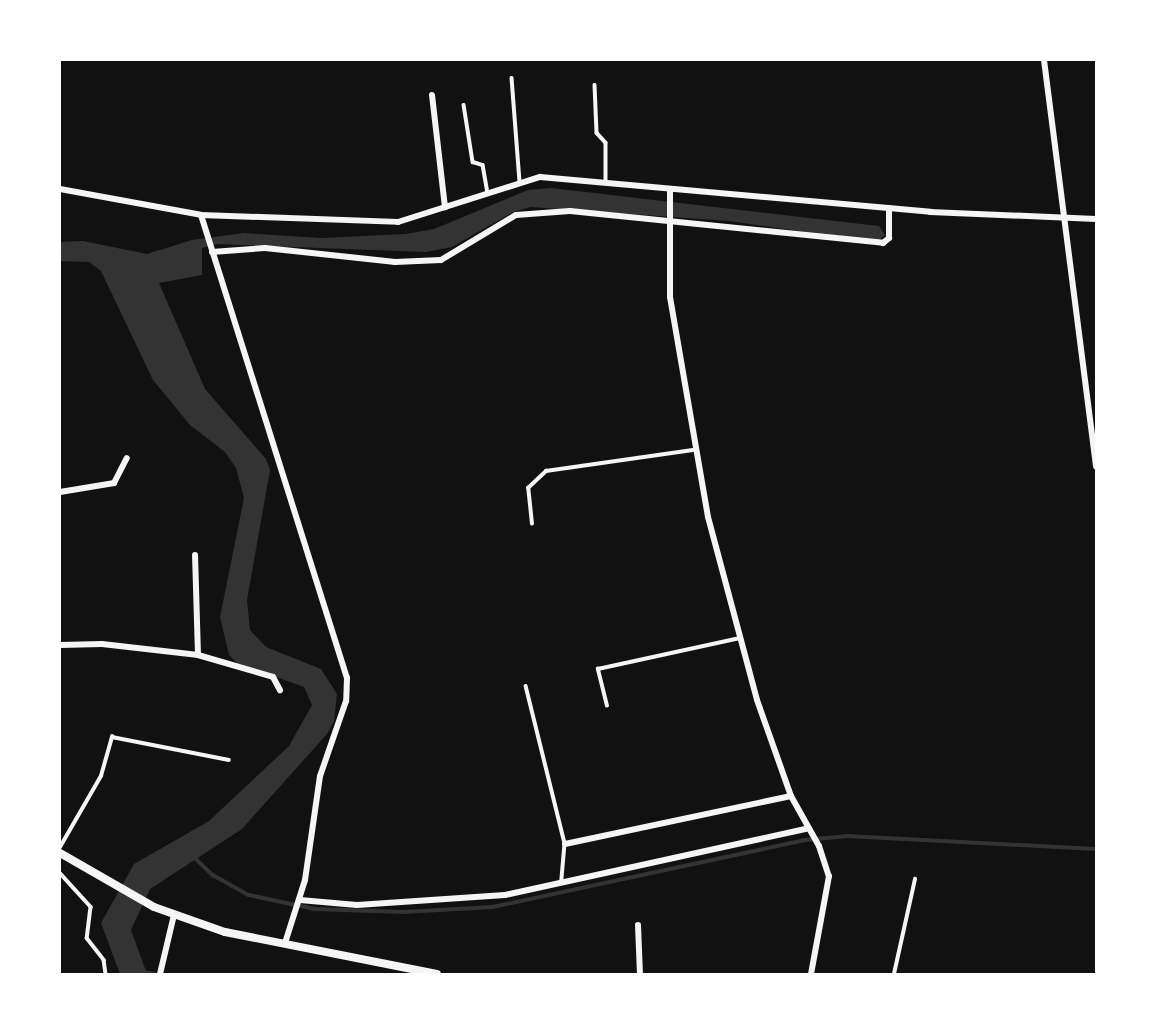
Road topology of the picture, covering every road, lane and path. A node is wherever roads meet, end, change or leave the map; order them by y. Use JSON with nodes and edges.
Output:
{"nodes":[{"id":1,"x":1044,"y":60,"type":"edge"},
{"id":2,"x":512,"y":78,"type":"dead end"},
{"id":3,"x":595,"y":85,"type":"dead end"},
{"id":4,"x":432,"y":95,"type":"dead end"},
{"id":5,"x":464,"y":105,"type":"dead end"},
{"id":6,"x":520,"y":183,"type":"junction"},
{"id":7,"x":606,"y":183,"type":"junction"},
{"id":8,"x":60,"y":188,"type":"edge"},
{"id":9,"x":670,"y":192,"type":"junction"},
{"id":10,"x":488,"y":194,"type":"junction"},
{"id":11,"x":446,"y":207,"type":"junction"},
{"id":12,"x":889,"y":208,"type":"junction"},
{"id":13,"x":201,"y":215,"type":"junction"},
{"id":14,"x":1064,"y":217,"type":"junction"},
{"id":15,"x":1097,"y":219,"type":"edge"},
{"id":16,"x":668,"y":221,"type":"junction"},
{"id":17,"x":210,"y":250,"type":"junction"},
{"id":18,"x":692,"y":450,"type":"junction"},
{"id":19,"x":127,"y":458,"type":"dead end"},
{"id":20,"x":1097,"y":467,"type":"edge"},
{"id":21,"x":60,"y":492,"type":"edge"},
{"id":22,"x":531,"y":524,"type":"dead end"},
{"id":23,"x":195,"y":555,"type":"dead end"},
{"id":24,"x":740,"y":638,"type":"junction"},
{"id":25,"x":60,"y":645,"type":"edge"},
{"id":26,"x":198,"y":655,"type":"junction"},
{"id":27,"x":526,"y":686,"type":"dead end"},
{"id":28,"x":280,"y":690,"type":"dead end"},
{"id":29,"x":607,"y":706,"type":"dead end"},
{"id":30,"x":229,"y":760,"type":"dead end"},
{"id":31,"x":791,"y":796,"type":"junction"},
{"id":32,"x":810,"y":830,"type":"junction"},
{"id":33,"x":565,"y":844,"type":"junction"},
{"id":34,"x":60,"y":846,"type":"edge"},
{"id":35,"x":60,"y":853,"type":"edge"},
{"id":36,"x":60,"y":873,"type":"edge"},
{"id":37,"x":915,"y":879,"type":"dead end"},
{"id":38,"x":561,"y":884,"type":"junction"},
{"id":39,"x":299,"y":902,"type":"junction"},
{"id":40,"x":174,"y":915,"type":"junction"},
{"id":41,"x":638,"y":925,"type":"dead end"},
{"id":42,"x":285,"y":943,"type":"junction"},
{"id":43,"x":106,"y":975,"type":"edge"},
{"id":44,"x":160,"y":975,"type":"edge"},
{"id":45,"x":438,"y":975,"type":"edge"},
{"id":46,"x":640,"y":975,"type":"edge"},
{"id":47,"x":811,"y":975,"type":"edge"},
{"id":48,"x":894,"y":975,"type":"edge"}],
"edges":[{"from":1,"to":14,"type":"street"},
{"from":2,"to":6,"type":"lane"},
{"from":3,"to":7,"type":"lane"},
{"from":4,"to":11,"type":"street"},
{"from":5,"to":10,"type":"lane"},
{"from":6,"to":7,"type":"street"},
{"from":6,"to":10,"type":"street"},
{"from":7,"to":9,"type":"street"},
{"from":8,"to":13,"type":"street"},
{"from":9,"to":12,"type":"street"},
{"from":9,"to":16,"type":"street"},
{"from":10,"to":11,"type":"street"},
{"from":11,"to":13,"type":"street"},
{"from":12,"to":14,"type":"street"},
{"from":12,"to":16,"type":"street"},
{"from":13,"to":17,"type":"street"},
{"from":14,"to":15,"type":"street"},
{"from":14,"to":20,"type":"street"},
{"from":16,"to":17,"type":"street"},
{"from":16,"to":18,"type":"street"},
{"from":17,"to":39,"type":"street"},
{"from":18,"to":22,"type":"lane"},
{"from":18,"to":24,"type":"street"},
{"from":19,"to":21,"type":"street"},
{"from":23,"to":26,"type":"street"},
{"from":24,"to":29,"type":"lane"},
{"from":24,"to":31,"type":"street"},
{"from":25,"to":26,"type":"street"},
{"from":26,"to":28,"type":"street"},
{"from":27,"to":33,"type":"lane"},
{"from":30,"to":34,"type":"lane"},
{"from":31,"to":32,"type":"street"},
{"from":31,"to":33,"type":"street"},
{"from":32,"to":38,"type":"street"},
{"from":32,"to":47,"type":"street"},
{"from":33,"to":38,"type":"lane"},
{"from":35,"to":40,"type":"street"},
{"from":36,"to":43,"type":"lane"},
{"from":37,"to":48,"type":"lane"},
{"from":38,"to":39,"type":"street"},
{"from":39,"to":42,"type":"street"},
{"from":40,"to":42,"type":"street"},
{"from":40,"to":44,"type":"street"},
{"from":41,"to":46,"type":"street"},
{"from":42,"to":45,"type":"street"}]}
